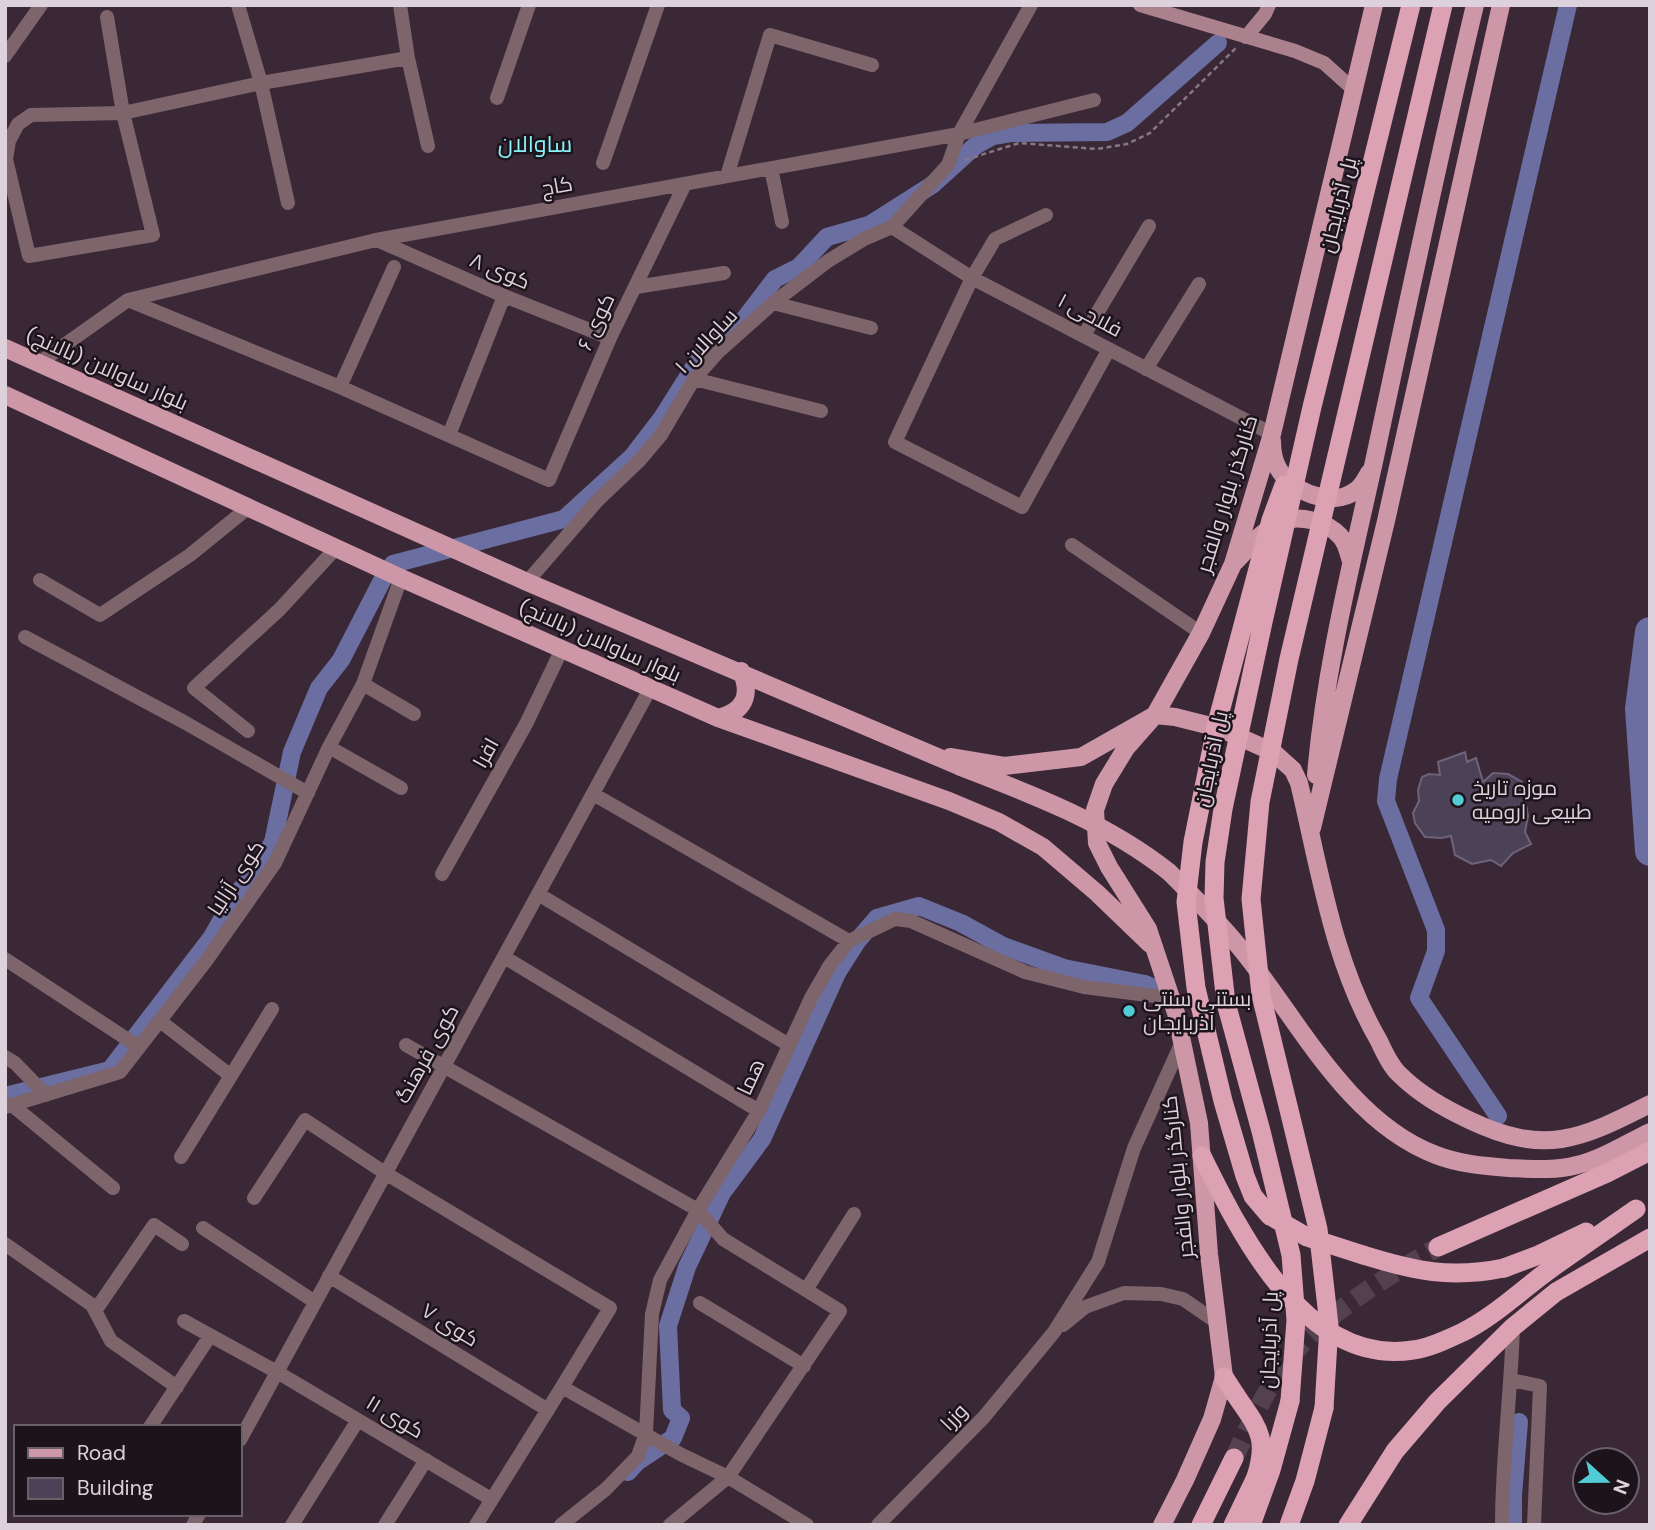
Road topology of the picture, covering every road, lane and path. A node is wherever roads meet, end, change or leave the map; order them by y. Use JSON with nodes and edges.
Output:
{"nodes":[{"id":1,"x":41,"y":5,"type":"edge"},
{"id":2,"x":238,"y":5,"type":"edge"},
{"id":3,"x":400,"y":5,"type":"edge"},
{"id":4,"x":529,"y":5,"type":"edge"},
{"id":5,"x":658,"y":5,"type":"edge"},
{"id":6,"x":1031,"y":5,"type":"edge"},
{"id":7,"x":1140,"y":5,"type":"edge"},
{"id":8,"x":1269,"y":5,"type":"edge"},
{"id":9,"x":1374,"y":5,"type":"edge"},
{"id":10,"x":1410,"y":5,"type":"edge"},
{"id":11,"x":1443,"y":5,"type":"edge"},
{"id":12,"x":1475,"y":5,"type":"edge"},
{"id":13,"x":1501,"y":5,"type":"edge"},
{"id":14,"x":107,"y":17,"type":"dead end"},
{"id":15,"x":1246,"y":37,"type":"junction"},
{"id":16,"x":5,"y":56,"type":"edge"},
{"id":17,"x":408,"y":58,"type":"junction"},
{"id":18,"x":872,"y":65,"type":"dead end"},
{"id":19,"x":261,"y":83,"type":"junction"},
{"id":20,"x":1353,"y":89,"type":"junction"},
{"id":21,"x":497,"y":98,"type":"dead end"},
{"id":22,"x":1094,"y":100,"type":"dead end"},
{"id":23,"x":123,"y":113,"type":"junction"},
{"id":24,"x":959,"y":134,"type":"junction"},
{"id":25,"x":428,"y":146,"type":"dead end"},
{"id":26,"x":603,"y":163,"type":"dead end"},
{"id":27,"x":948,"y":165,"type":"junction"},
{"id":28,"x":771,"y":168,"type":"junction"},
{"id":29,"x":727,"y":176,"type":"junction"},
{"id":30,"x":685,"y":184,"type":"junction"},
{"id":31,"x":288,"y":202,"type":"dead end"},
{"id":32,"x":1046,"y":215,"type":"dead end"},
{"id":33,"x":782,"y":222,"type":"dead end"},
{"id":34,"x":1149,"y":226,"type":"dead end"},
{"id":35,"x":892,"y":227,"type":"junction"},
{"id":36,"x":376,"y":240,"type":"junction"},
{"id":37,"x":394,"y":267,"type":"dead end"},
{"id":38,"x":724,"y":273,"type":"dead end"},
{"id":39,"x":972,"y":278,"type":"junction"},
{"id":40,"x":1199,"y":284,"type":"dead end"},
{"id":41,"x":636,"y":287,"type":"junction"},
{"id":42,"x":503,"y":296,"type":"junction"},
{"id":43,"x":128,"y":300,"type":"junction"},
{"id":44,"x":773,"y":303,"type":"junction"},
{"id":45,"x":871,"y":328,"type":"dead end"},
{"id":46,"x":1083,"y":335,"type":"junction"},
{"id":47,"x":610,"y":338,"type":"junction"},
{"id":48,"x":5,"y":348,"type":"edge"},
{"id":49,"x":1109,"y":349,"type":"junction"},
{"id":50,"x":38,"y":363,"type":"junction"},
{"id":51,"x":1146,"y":369,"type":"junction"},
{"id":52,"x":694,"y":379,"type":"junction"},
{"id":53,"x":340,"y":387,"type":"junction"},
{"id":54,"x":5,"y":395,"type":"edge"},
{"id":55,"x":1312,"y":407,"type":"junction"},
{"id":56,"x":821,"y":411,"type":"dead end"},
{"id":57,"x":1272,"y":434,"type":"junction"},
{"id":58,"x":449,"y":435,"type":"junction"},
{"id":59,"x":1373,"y":466,"type":"junction"},
{"id":60,"x":249,"y":507,"type":"junction"},
{"id":61,"x":1072,"y":545,"type":"dead end"},
{"id":62,"x":337,"y":547,"type":"junction"},
{"id":63,"x":1351,"y":561,"type":"junction"},
{"id":64,"x":1233,"y":564,"type":"junction"},
{"id":65,"x":401,"y":578,"type":"junction"},
{"id":66,"x":40,"y":580,"type":"dead end"},
{"id":67,"x":527,"y":582,"type":"junction"},
{"id":68,"x":1201,"y":633,"type":"junction"},
{"id":69,"x":25,"y":637,"type":"dead end"},
{"id":70,"x":562,"y":649,"type":"junction"},
{"id":71,"x":741,"y":671,"type":"junction"},
{"id":72,"x":363,"y":684,"type":"junction"},
{"id":73,"x":650,"y":689,"type":"junction"},
{"id":74,"x":414,"y":714,"type":"dead end"},
{"id":75,"x":1155,"y":715,"type":"junction"},
{"id":76,"x":718,"y":718,"type":"junction"},
{"id":77,"x":248,"y":731,"type":"dead end"},
{"id":78,"x":329,"y":747,"type":"junction"},
{"id":79,"x":930,"y":754,"type":"junction"},
{"id":80,"x":401,"y":788,"type":"dead end"},
{"id":81,"x":308,"y":793,"type":"junction"},
{"id":82,"x":593,"y":794,"type":"junction"},
{"id":83,"x":1311,"y":831,"type":"junction"},
{"id":84,"x":442,"y":874,"type":"dead end"},
{"id":85,"x":538,"y":894,"type":"junction"},
{"id":86,"x":849,"y":941,"type":"junction"},
{"id":87,"x":1156,"y":951,"type":"junction"},
{"id":88,"x":504,"y":957,"type":"junction"},
{"id":89,"x":5,"y":958,"type":"edge"},
{"id":90,"x":1171,"y":998,"type":"junction"},
{"id":91,"x":272,"y":1009,"type":"dead end"},
{"id":92,"x":160,"y":1021,"type":"junction"},
{"id":93,"x":1182,"y":1042,"type":"junction"},
{"id":94,"x":406,"y":1045,"type":"dead end"},
{"id":95,"x":789,"y":1045,"type":"junction"},
{"id":96,"x":139,"y":1047,"type":"junction"},
{"id":97,"x":5,"y":1057,"type":"edge"},
{"id":98,"x":444,"y":1066,"type":"junction"},
{"id":99,"x":231,"y":1076,"type":"junction"},
{"id":100,"x":46,"y":1095,"type":"junction"},
{"id":101,"x":1650,"y":1104,"type":"edge"},
{"id":102,"x":8,"y":1106,"type":"edge"},
{"id":103,"x":759,"y":1111,"type":"junction"},
{"id":104,"x":1650,"y":1115,"type":"edge"},
{"id":105,"x":1650,"y":1132,"type":"edge"},
{"id":106,"x":1589,"y":1133,"type":"junction"},
{"id":107,"x":1650,"y":1151,"type":"edge"},
{"id":108,"x":1202,"y":1156,"type":"junction"},
{"id":109,"x":181,"y":1157,"type":"dead end"},
{"id":110,"x":1597,"y":1165,"type":"junction"},
{"id":111,"x":385,"y":1173,"type":"junction"},
{"id":112,"x":113,"y":1188,"type":"dead end"},
{"id":113,"x":254,"y":1198,"type":"dead end"},
{"id":114,"x":1643,"y":1205,"type":"edge"},
{"id":115,"x":698,"y":1210,"type":"junction"},
{"id":116,"x":854,"y":1214,"type":"dead end"},
{"id":117,"x":204,"y":1228,"type":"dead end"},
{"id":118,"x":1650,"y":1238,"type":"edge"},
{"id":119,"x":5,"y":1244,"type":"edge"},
{"id":120,"x":182,"y":1244,"type":"dead end"},
{"id":121,"x":1438,"y":1247,"type":"tunnel mouth"},
{"id":122,"x":330,"y":1276,"type":"junction"},
{"id":123,"x":806,"y":1290,"type":"junction"},
{"id":124,"x":315,"y":1302,"type":"junction"},
{"id":125,"x":699,"y":1303,"type":"dead end"},
{"id":126,"x":95,"y":1311,"type":"junction"},
{"id":127,"x":184,"y":1321,"type":"dead end"},
{"id":128,"x":1219,"y":1323,"type":"junction"},
{"id":129,"x":1513,"y":1327,"type":"junction"},
{"id":130,"x":1054,"y":1332,"type":"junction"},
{"id":131,"x":210,"y":1336,"type":"junction"},
{"id":132,"x":804,"y":1366,"type":"junction"},
{"id":133,"x":277,"y":1372,"type":"junction"},
{"id":134,"x":1511,"y":1380,"type":"junction"},
{"id":135,"x":1229,"y":1386,"type":"junction"},
{"id":136,"x":177,"y":1387,"type":"junction"},
{"id":137,"x":562,"y":1387,"type":"junction"},
{"id":138,"x":548,"y":1410,"type":"junction"},
{"id":139,"x":358,"y":1420,"type":"junction"},
{"id":140,"x":151,"y":1425,"type":"edge"},
{"id":141,"x":646,"y":1433,"type":"junction"},
{"id":142,"x":242,"y":1436,"type":"edge"},
{"id":143,"x":1234,"y":1458,"type":"tunnel mouth"},
{"id":144,"x":426,"y":1460,"type":"junction"},
{"id":145,"x":728,"y":1477,"type":"junction"},
{"id":146,"x":491,"y":1499,"type":"junction"},
{"id":147,"x":292,"y":1525,"type":"edge"},
{"id":148,"x":385,"y":1525,"type":"edge"},
{"id":149,"x":476,"y":1525,"type":"edge"},
{"id":150,"x":561,"y":1525,"type":"edge"},
{"id":151,"x":670,"y":1525,"type":"edge"},
{"id":152,"x":807,"y":1525,"type":"edge"},
{"id":153,"x":878,"y":1525,"type":"edge"},
{"id":154,"x":1162,"y":1525,"type":"edge"},
{"id":155,"x":1201,"y":1525,"type":"edge"},
{"id":156,"x":1233,"y":1525,"type":"edge"},
{"id":157,"x":1251,"y":1525,"type":"edge"},
{"id":158,"x":1289,"y":1525,"type":"edge"},
{"id":159,"x":1348,"y":1525,"type":"edge"},
{"id":160,"x":1502,"y":1525,"type":"edge"},
{"id":161,"x":1534,"y":1525,"type":"edge"}],
"edges":[{"from":1,"to":16,"type":"street"},
{"from":2,"to":19,"type":"street"},
{"from":3,"to":17,"type":"street"},
{"from":4,"to":21,"type":"street"},
{"from":5,"to":26,"type":"street"},
{"from":6,"to":24,"type":"street"},
{"from":7,"to":15,"type":"main road"},
{"from":8,"to":15,"type":"main road"},
{"from":9,"to":20,"type":"main road","name":"کنارگذر بلوار والفجر"},
{"from":10,"to":55,"type":"highway","name":"پل آذربایجان","bridge":true},
{"from":11,"to":158,"type":"highway","bridge":true},
{"from":12,"to":59,"type":"main road"},
{"from":13,"to":83,"type":"main road"},
{"from":14,"to":23,"type":"street"},
{"from":15,"to":20,"type":"main road"},
{"from":15,"to":27,"type":"path"},
{"from":17,"to":19,"type":"street"},
{"from":17,"to":25,"type":"street"},
{"from":18,"to":29,"type":"street"},
{"from":19,"to":23,"type":"street"},
{"from":19,"to":31,"type":"street"},
{"from":20,"to":57,"type":"main road","name":"کنارگذر بلوار والفجر"},
{"from":22,"to":24,"type":"street","name":"کاج"},
{"from":23,"to":23,"type":"street"},
{"from":24,"to":27,"type":"street","name":"ساوالان ۱"},
{"from":24,"to":28,"type":"street","name":"کاج"},
{"from":27,"to":35,"type":"street","name":"ساوالان ۱"},
{"from":28,"to":29,"type":"street","name":"کاج"},
{"from":28,"to":33,"type":"street"},
{"from":29,"to":30,"type":"street","name":"کاج"},
{"from":30,"to":36,"type":"street","name":"کاج"},
{"from":30,"to":41,"type":"street","name":"کوی ۶"},
{"from":32,"to":39,"type":"street"},
{"from":34,"to":46,"type":"street"},
{"from":35,"to":39,"type":"street","name":"فلاحی ۱"},
{"from":35,"to":44,"type":"street","name":"ساوالان ۱"},
{"from":36,"to":42,"type":"street","name":"کوی ۸"},
{"from":36,"to":43,"type":"street","name":"کاج"},
{"from":37,"to":53,"type":"street"},
{"from":38,"to":41,"type":"street"},
{"from":39,"to":46,"type":"street","name":"فلاحی ۱"},
{"from":39,"to":49,"type":"street"},
{"from":40,"to":51,"type":"street"},
{"from":41,"to":47,"type":"street","name":"کوی ۶"},
{"from":42,"to":47,"type":"street","name":"کوی ۸"},
{"from":42,"to":58,"type":"street"},
{"from":43,"to":50,"type":"street","name":"کاج"},
{"from":43,"to":53,"type":"street"},
{"from":44,"to":45,"type":"street"},
{"from":44,"to":52,"type":"street","name":"ساوالان ۱"},
{"from":46,"to":49,"type":"street","name":"فلاحی ۱"},
{"from":47,"to":58,"type":"street","name":"کوی ۶"},
{"from":48,"to":50,"type":"main road","name":"بلوار ساوالان (بالانج)"},
{"from":49,"to":51,"type":"street","name":"فلاحی ۱"},
{"from":50,"to":67,"type":"main road","name":"بلوار ساوالان (بالانج)"},
{"from":51,"to":57,"type":"street","name":"فلاحی ۱"},
{"from":52,"to":56,"type":"street"},
{"from":52,"to":67,"type":"street","name":"ساوالان ۱"},
{"from":53,"to":58,"type":"street"},
{"from":54,"to":60,"type":"main road","name":"بلوار ساوالان (بالانج)"},
{"from":55,"to":114,"type":"highway","bridge":true},
{"from":55,"to":157,"type":"highway","name":"پل آذربایجان","bridge":true},
{"from":57,"to":59,"type":"main road"},
{"from":57,"to":64,"type":"main road","name":"کنارگذر بلوار والفجر"},
{"from":59,"to":63,"type":"main road"},
{"from":60,"to":62,"type":"main road","name":"بلوار ساوالان (بالانج)"},
{"from":60,"to":66,"type":"street"},
{"from":61,"to":68,"type":"street"},
{"from":62,"to":65,"type":"main road","name":"بلوار ساوالان (بالانج)"},
{"from":62,"to":77,"type":"street"},
{"from":63,"to":64,"type":"main road"},
{"from":63,"to":83,"type":"main road"},
{"from":64,"to":68,"type":"main road","name":"کنارگذر بلوار والفجر"},
{"from":65,"to":70,"type":"main road","name":"بلوار ساوالان (بالانج)"},
{"from":65,"to":72,"type":"street","name":"کوی آزالیا"},
{"from":67,"to":71,"type":"main road","name":"بلوار ساوالان (بالانج)"},
{"from":68,"to":75,"type":"main road","name":"کنارگذر بلوار والفجر"},
{"from":69,"to":81,"type":"street"},
{"from":70,"to":73,"type":"main road","name":"بلوار ساوالان (بالانج)"},
{"from":70,"to":84,"type":"street","name":"افرا"},
{"from":71,"to":76,"type":"main road"},
{"from":71,"to":79,"type":"main road","name":"بلوار ساوالان (بالانج)"},
{"from":72,"to":74,"type":"street"},
{"from":72,"to":78,"type":"street","name":"کوی آزالیا"},
{"from":73,"to":76,"type":"main road","name":"بلوار ساوالان (بالانج)"},
{"from":73,"to":82,"type":"street","name":"کوی فرهنگ"},
{"from":75,"to":79,"type":"main road"},
{"from":75,"to":83,"type":"main road"},
{"from":75,"to":87,"type":"main road","name":"کنارگذر بلوار والفجر"},
{"from":76,"to":87,"type":"main road","name":"بلوار ساوالان (بالانج)"},
{"from":78,"to":80,"type":"street"},
{"from":78,"to":81,"type":"street","name":"کوی آزالیا"},
{"from":79,"to":110,"type":"main road","name":"بلوار ساوالان (بالانج)","bridge":true},
{"from":81,"to":92,"type":"street","name":"کوی آزالیا"},
{"from":82,"to":85,"type":"street","name":"کوی فرهنگ"},
{"from":82,"to":86,"type":"street"},
{"from":83,"to":106,"type":"main road"},
{"from":85,"to":88,"type":"street","name":"کوی فرهنگ"},
{"from":85,"to":95,"type":"street"},
{"from":86,"to":90,"type":"street","name":"هما"},
{"from":86,"to":95,"type":"street","name":"هما"},
{"from":87,"to":90,"type":"main road","name":"کنارگذر بلوار والفجر"},
{"from":88,"to":98,"type":"street","name":"کوی فرهنگ"},
{"from":88,"to":103,"type":"street"},
{"from":89,"to":96,"type":"street"},
{"from":90,"to":93,"type":"main road","name":"کنارگذر بلوار والفجر"},
{"from":91,"to":99,"type":"street"},
{"from":92,"to":96,"type":"street","name":"کوی آزالیا"},
{"from":92,"to":99,"type":"street"},
{"from":93,"to":108,"type":"main road","name":"کنارگذر بلوار والفجر"},
{"from":93,"to":130,"type":"street"},
{"from":94,"to":98,"type":"street"},
{"from":95,"to":103,"type":"street","name":"هما"},
{"from":96,"to":100,"type":"street","name":"کوی آزالیا"},
{"from":97,"to":100,"type":"street"},
{"from":98,"to":111,"type":"street","name":"کوی فرهنگ"},
{"from":98,"to":115,"type":"street"},
{"from":99,"to":109,"type":"street"},
{"from":100,"to":102,"type":"street","name":"کوی آزالیا"},
{"from":101,"to":106,"type":"main road"},
{"from":102,"to":112,"type":"street"},
{"from":103,"to":115,"type":"street","name":"هما"},
{"from":104,"to":106,"type":"main road"},
{"from":105,"to":110,"type":"main road","name":"بلوار ساوالان (بالانج)"},
{"from":107,"to":110,"type":"highway"},
{"from":108,"to":114,"type":"highway"},
{"from":108,"to":128,"type":"main road","name":"کنارگذر بلوار والفجر"},
{"from":110,"to":121,"type":"highway"},
{"from":111,"to":113,"type":"street"},
{"from":111,"to":122,"type":"street","name":"کوی فرهنگ"},
{"from":111,"to":137,"type":"street"},
{"from":115,"to":123,"type":"street"},
{"from":115,"to":141,"type":"street","name":"هما"},
{"from":116,"to":123,"type":"street"},
{"from":117,"to":124,"type":"street"},
{"from":118,"to":129,"type":"highway"},
{"from":119,"to":126,"type":"street"},
{"from":120,"to":126,"type":"street"},
{"from":122,"to":124,"type":"street","name":"کوی فرهنگ"},
{"from":122,"to":138,"type":"street","name":"کوی ۷"},
{"from":123,"to":132,"type":"street"},
{"from":124,"to":133,"type":"street","name":"کوی فرهنگ"},
{"from":125,"to":132,"type":"street"},
{"from":126,"to":136,"type":"street"},
{"from":127,"to":131,"type":"street","name":"کوی ۱۱"},
{"from":128,"to":130,"type":"street"},
{"from":128,"to":135,"type":"main road","name":"کنارگذر بلوار والفجر"},
{"from":129,"to":134,"type":"street"},
{"from":129,"to":159,"type":"highway"},
{"from":130,"to":153,"type":"street","name":"وزرا"},
{"from":131,"to":133,"type":"street","name":"کوی ۱۱"},
{"from":131,"to":136,"type":"street"},
{"from":132,"to":145,"type":"street"},
{"from":133,"to":139,"type":"street","name":"کوی ۱۱"},
{"from":133,"to":142,"type":"street","name":"کوی فرهنگ"},
{"from":134,"to":160,"type":"street"},
{"from":134,"to":161,"type":"street"},
{"from":135,"to":154,"type":"main road","name":"کنارگذر بلوار والفجر"},
{"from":135,"to":156,"type":"highway","bridge":true},
{"from":136,"to":140,"type":"street"},
{"from":137,"to":138,"type":"street"},
{"from":137,"to":141,"type":"street"},
{"from":138,"to":146,"type":"street"},
{"from":139,"to":144,"type":"street","name":"کوی ۱۱"},
{"from":139,"to":147,"type":"street"},
{"from":141,"to":145,"type":"street"},
{"from":141,"to":150,"type":"street","name":"هما"},
{"from":143,"to":155,"type":"highway"},
{"from":144,"to":146,"type":"street","name":"کوی ۱۱"},
{"from":144,"to":148,"type":"street"},
{"from":145,"to":151,"type":"street"},
{"from":145,"to":152,"type":"street"},
{"from":146,"to":149,"type":"street"}]}
